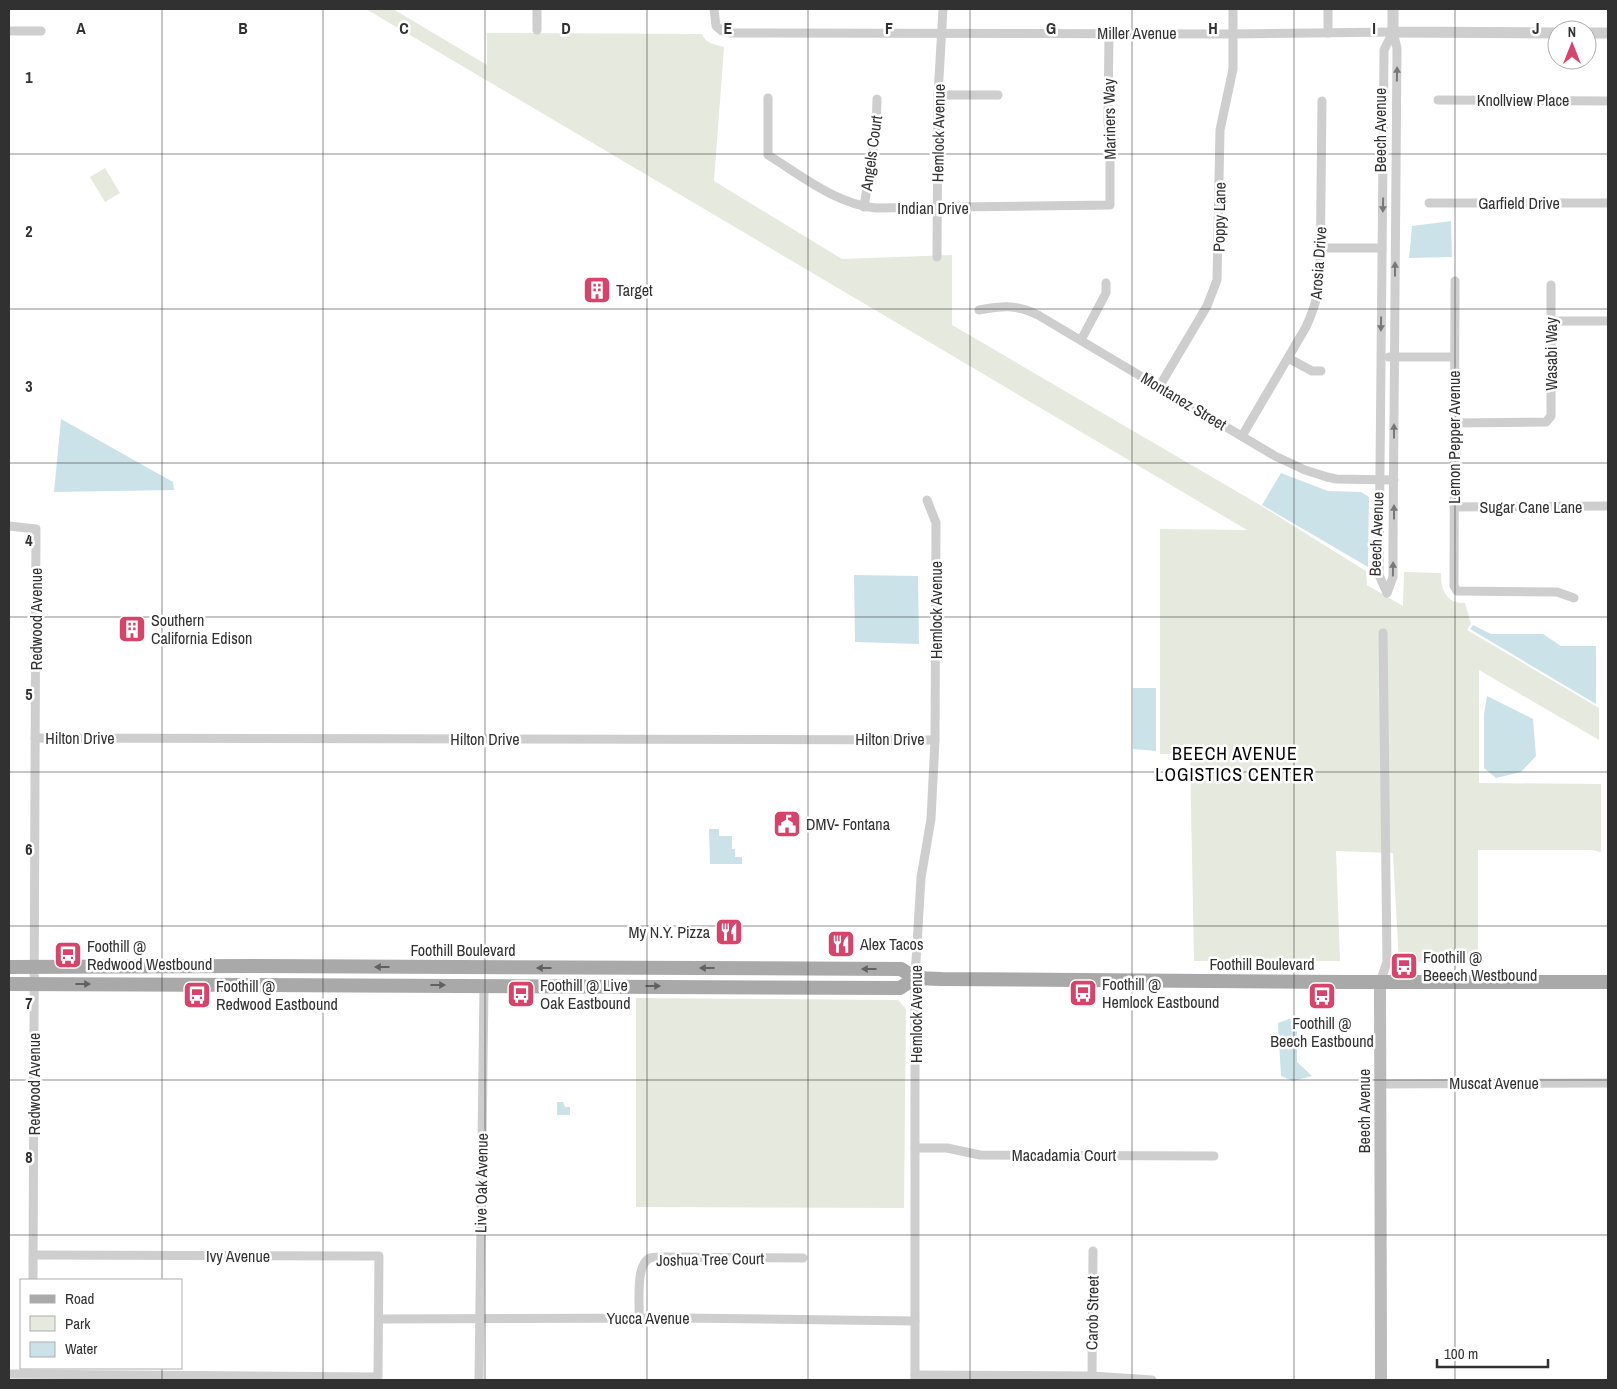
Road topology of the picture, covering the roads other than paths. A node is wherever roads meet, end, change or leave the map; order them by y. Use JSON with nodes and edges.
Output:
{"nodes":[{"id":1,"x":537,"y":9,"type":"edge"},
{"id":2,"x":714,"y":9,"type":"edge"},
{"id":3,"x":943,"y":9,"type":"edge"},
{"id":4,"x":1233,"y":9,"type":"edge"},
{"id":5,"x":1328,"y":9,"type":"edge"},
{"id":6,"x":1393,"y":9,"type":"edge"},
{"id":7,"x":537,"y":30,"type":"dead end"},
{"id":8,"x":9,"y":31,"type":"edge"},
{"id":9,"x":41,"y":31,"type":"dead end"},
{"id":10,"x":1328,"y":32,"type":"junction"},
{"id":11,"x":1393,"y":32,"type":"junction"},
{"id":12,"x":942,"y":33,"type":"junction"},
{"id":13,"x":1109,"y":33,"type":"junction"},
{"id":14,"x":1547,"y":33,"type":"edge"},
{"id":15,"x":1233,"y":34,"type":"junction"},
{"id":16,"x":938,"y":95,"type":"junction"},
{"id":17,"x":998,"y":95,"type":"dead end"},
{"id":18,"x":768,"y":98,"type":"dead end"},
{"id":19,"x":877,"y":99,"type":"dead end"},
{"id":20,"x":1438,"y":100,"type":"dead end"},
{"id":21,"x":1322,"y":101,"type":"dead end"},
{"id":22,"x":1608,"y":101,"type":"edge"},
{"id":23,"x":1429,"y":203,"type":"dead end"},
{"id":24,"x":1608,"y":203,"type":"edge"},
{"id":25,"x":1110,"y":205,"type":"joint"},
{"id":26,"x":864,"y":207,"type":"junction"},
{"id":27,"x":937,"y":208,"type":"junction"},
{"id":28,"x":1320,"y":248,"type":"junction"},
{"id":29,"x":1382,"y":248,"type":"junction"},
{"id":30,"x":937,"y":257,"type":"dead end"},
{"id":31,"x":1455,"y":282,"type":"dead end"},
{"id":32,"x":1106,"y":283,"type":"dead end"},
{"id":33,"x":1551,"y":285,"type":"dead end"},
{"id":34,"x":979,"y":310,"type":"dead end"},
{"id":35,"x":1551,"y":321,"type":"junction"},
{"id":36,"x":1608,"y":321,"type":"edge"},
{"id":37,"x":1081,"y":340,"type":"junction"},
{"id":38,"x":1381,"y":357,"type":"junction"},
{"id":39,"x":1395,"y":357,"type":"junction"},
{"id":40,"x":1454,"y":357,"type":"junction"},
{"id":41,"x":1288,"y":358,"type":"junction"},
{"id":42,"x":1321,"y":371,"type":"dead end"},
{"id":43,"x":1159,"y":387,"type":"junction"},
{"id":44,"x":1454,"y":423,"type":"junction"},
{"id":45,"x":1242,"y":436,"type":"junction"},
{"id":46,"x":1380,"y":480,"type":"junction"},
{"id":47,"x":1394,"y":480,"type":"junction"},
{"id":48,"x":927,"y":500,"type":"dead end"},
{"id":49,"x":1608,"y":506,"type":"edge"},
{"id":50,"x":1454,"y":507,"type":"junction"},
{"id":51,"x":9,"y":526,"type":"edge"},
{"id":52,"x":1574,"y":598,"type":"dead end"},
{"id":53,"x":1383,"y":633,"type":"dead end"},
{"id":54,"x":35,"y":738,"type":"junction"},
{"id":55,"x":935,"y":740,"type":"junction"},
{"id":56,"x":9,"y":967,"type":"edge"},
{"id":57,"x":35,"y":967,"type":"junction"},
{"id":58,"x":915,"y":978,"type":"junction"},
{"id":59,"x":1380,"y":982,"type":"junction"},
{"id":60,"x":1608,"y":982,"type":"edge"},
{"id":61,"x":9,"y":984,"type":"edge"},
{"id":62,"x":35,"y":984,"type":"junction"},
{"id":63,"x":484,"y":986,"type":"junction"},
{"id":64,"x":1608,"y":1082,"type":"edge"},
{"id":65,"x":1380,"y":1084,"type":"junction"},
{"id":66,"x":915,"y":1148,"type":"junction"},
{"id":67,"x":1214,"y":1156,"type":"dead end"},
{"id":68,"x":1093,"y":1251,"type":"dead end"},
{"id":69,"x":34,"y":1255,"type":"junction"},
{"id":70,"x":803,"y":1258,"type":"dead end"},
{"id":71,"x":34,"y":1279,"type":"edge"},
{"id":72,"x":479,"y":1318,"type":"junction"},
{"id":73,"x":639,"y":1318,"type":"junction"},
{"id":74,"x":380,"y":1319,"type":"junction"},
{"id":75,"x":915,"y":1321,"type":"junction"},
{"id":76,"x":9,"y":1374,"type":"edge"},
{"id":77,"x":33,"y":1374,"type":"edge"},
{"id":78,"x":1092,"y":1376,"type":"junction"},
{"id":79,"x":915,"y":1378,"type":"edge"},
{"id":80,"x":479,"y":1380,"type":"edge"},
{"id":81,"x":1152,"y":1380,"type":"edge"},
{"id":82,"x":1381,"y":1380,"type":"edge"}],
"edges":[{"from":1,"to":7,"type":"street"},
{"from":2,"to":12,"type":"street","name":"Miller Avenue"},
{"from":3,"to":12,"type":"street","name":"Hemlock Avenue"},
{"from":4,"to":15,"type":"street","name":"Poppy Lane"},
{"from":5,"to":10,"type":"street"},
{"from":6,"to":11,"type":"street","name":"Beech Avenue"},
{"from":8,"to":9,"type":"street"},
{"from":10,"to":11,"type":"street","name":"Miller Avenue"},
{"from":10,"to":15,"type":"street","name":"Miller Avenue"},
{"from":11,"to":14,"type":"street","name":"Miller Avenue"},
{"from":11,"to":29,"type":"street","name":"Beech Avenue","one_way":true},
{"from":39,"to":11,"type":"street","name":"Beech Avenue","one_way":true},
{"from":12,"to":13,"type":"street","name":"Miller Avenue"},
{"from":12,"to":16,"type":"street","name":"Hemlock Avenue"},
{"from":13,"to":15,"type":"street","name":"Miller Avenue"},
{"from":13,"to":25,"type":"street","name":"Mariners Way"},
{"from":15,"to":43,"type":"street","name":"Poppy Lane"},
{"from":16,"to":17,"type":"street"},
{"from":16,"to":27,"type":"street","name":"Hemlock Avenue"},
{"from":18,"to":26,"type":"street","name":"Indian Drive"},
{"from":19,"to":26,"type":"street","name":"Angels Court"},
{"from":20,"to":22,"type":"street","name":"Knollview Place"},
{"from":21,"to":28,"type":"street","name":"Arosia Drive"},
{"from":23,"to":24,"type":"street","name":"Garfield Drive"},
{"from":25,"to":27,"type":"street","name":"Indian Drive"},
{"from":26,"to":27,"type":"street","name":"Indian Drive"},
{"from":27,"to":30,"type":"street","name":"Hemlock Avenue"},
{"from":28,"to":29,"type":"street"},
{"from":28,"to":41,"type":"street","name":"Arosia Drive"},
{"from":29,"to":38,"type":"street","name":"Beech Avenue","one_way":true},
{"from":31,"to":40,"type":"street","name":"Lemon Pepper Avenue"},
{"from":32,"to":37,"type":"street"},
{"from":33,"to":35,"type":"street","name":"Wasabi Way"},
{"from":34,"to":37,"type":"street","name":"Montanez Street"},
{"from":35,"to":36,"type":"street"},
{"from":35,"to":44,"type":"street","name":"Wasabi Way"},
{"from":37,"to":43,"type":"street","name":"Montanez Street"},
{"from":38,"to":39,"type":"street"},
{"from":38,"to":46,"type":"street","name":"Beech Avenue"},
{"from":39,"to":40,"type":"street"},
{"from":47,"to":39,"type":"street","name":"Beech Avenue","one_way":true},
{"from":40,"to":44,"type":"street","name":"Lemon Pepper Avenue"},
{"from":41,"to":42,"type":"street"},
{"from":41,"to":45,"type":"street","name":"Arosia Drive"},
{"from":43,"to":45,"type":"street","name":"Montanez Street"},
{"from":44,"to":50,"type":"street","name":"Lemon Pepper Avenue"},
{"from":45,"to":46,"type":"street","name":"Montanez Street"},
{"from":46,"to":47,"type":"street","name":"Montanez Street"},
{"from":46,"to":47,"type":"street","name":"Beech Avenue","one_way":true},
{"from":48,"to":55,"type":"street","name":"Hemlock Avenue"},
{"from":49,"to":50,"type":"street","name":"Sugar Cane Lane"},
{"from":50,"to":52,"type":"street","name":"Lemon Pepper Avenue"},
{"from":51,"to":54,"type":"street","name":"Redwood Avenue"},
{"from":53,"to":59,"type":"street","name":"Beech Avenue"},
{"from":54,"to":55,"type":"street","name":"Hilton Drive"},
{"from":54,"to":57,"type":"street","name":"Redwood Avenue"},
{"from":55,"to":58,"type":"street","name":"Hemlock Avenue"},
{"from":56,"to":57,"type":"main road","name":"Foothill Boulevard"},
{"from":58,"to":57,"type":"main road","name":"Foothill Boulevard","one_way":true},
{"from":57,"to":62,"type":"street","name":"Redwood Avenue"},
{"from":58,"to":59,"type":"main road","name":"Foothill Boulevard"},
{"from":63,"to":58,"type":"main road","name":"Foothill Boulevard","one_way":true},
{"from":58,"to":66,"type":"street","name":"Hemlock Avenue"},
{"from":59,"to":60,"type":"main road","name":"Foothill Boulevard"},
{"from":59,"to":65,"type":"main road","name":"Beech Avenue"},
{"from":61,"to":62,"type":"main road","name":"Foothill Boulevard"},
{"from":62,"to":63,"type":"main road","name":"Foothill Boulevard","one_way":true},
{"from":62,"to":69,"type":"street","name":"Redwood Avenue"},
{"from":63,"to":72,"type":"street","name":"Live Oak Avenue"},
{"from":64,"to":65,"type":"street","name":"Muscat Avenue"},
{"from":65,"to":82,"type":"main road","name":"Beech Avenue"},
{"from":66,"to":67,"type":"street","name":"Macadamia Court"},
{"from":66,"to":75,"type":"street","name":"Hemlock Avenue"},
{"from":68,"to":78,"type":"street","name":"Carob Street"},
{"from":69,"to":71,"type":"street","name":"Redwood Avenue"},
{"from":69,"to":74,"type":"street","name":"Ivy Avenue"},
{"from":70,"to":73,"type":"street","name":"Joshua Tree Court"},
{"from":72,"to":73,"type":"street","name":"Yucca Avenue"},
{"from":72,"to":74,"type":"street","name":"Yucca Avenue"},
{"from":72,"to":80,"type":"street","name":"Live Oak Avenue"},
{"from":73,"to":75,"type":"street","name":"Yucca Avenue"},
{"from":74,"to":77,"type":"street"},
{"from":75,"to":79,"type":"street","name":"Hemlock Avenue"},
{"from":76,"to":77,"type":"street"},
{"from":78,"to":79,"type":"street"},
{"from":78,"to":81,"type":"street"}]}
